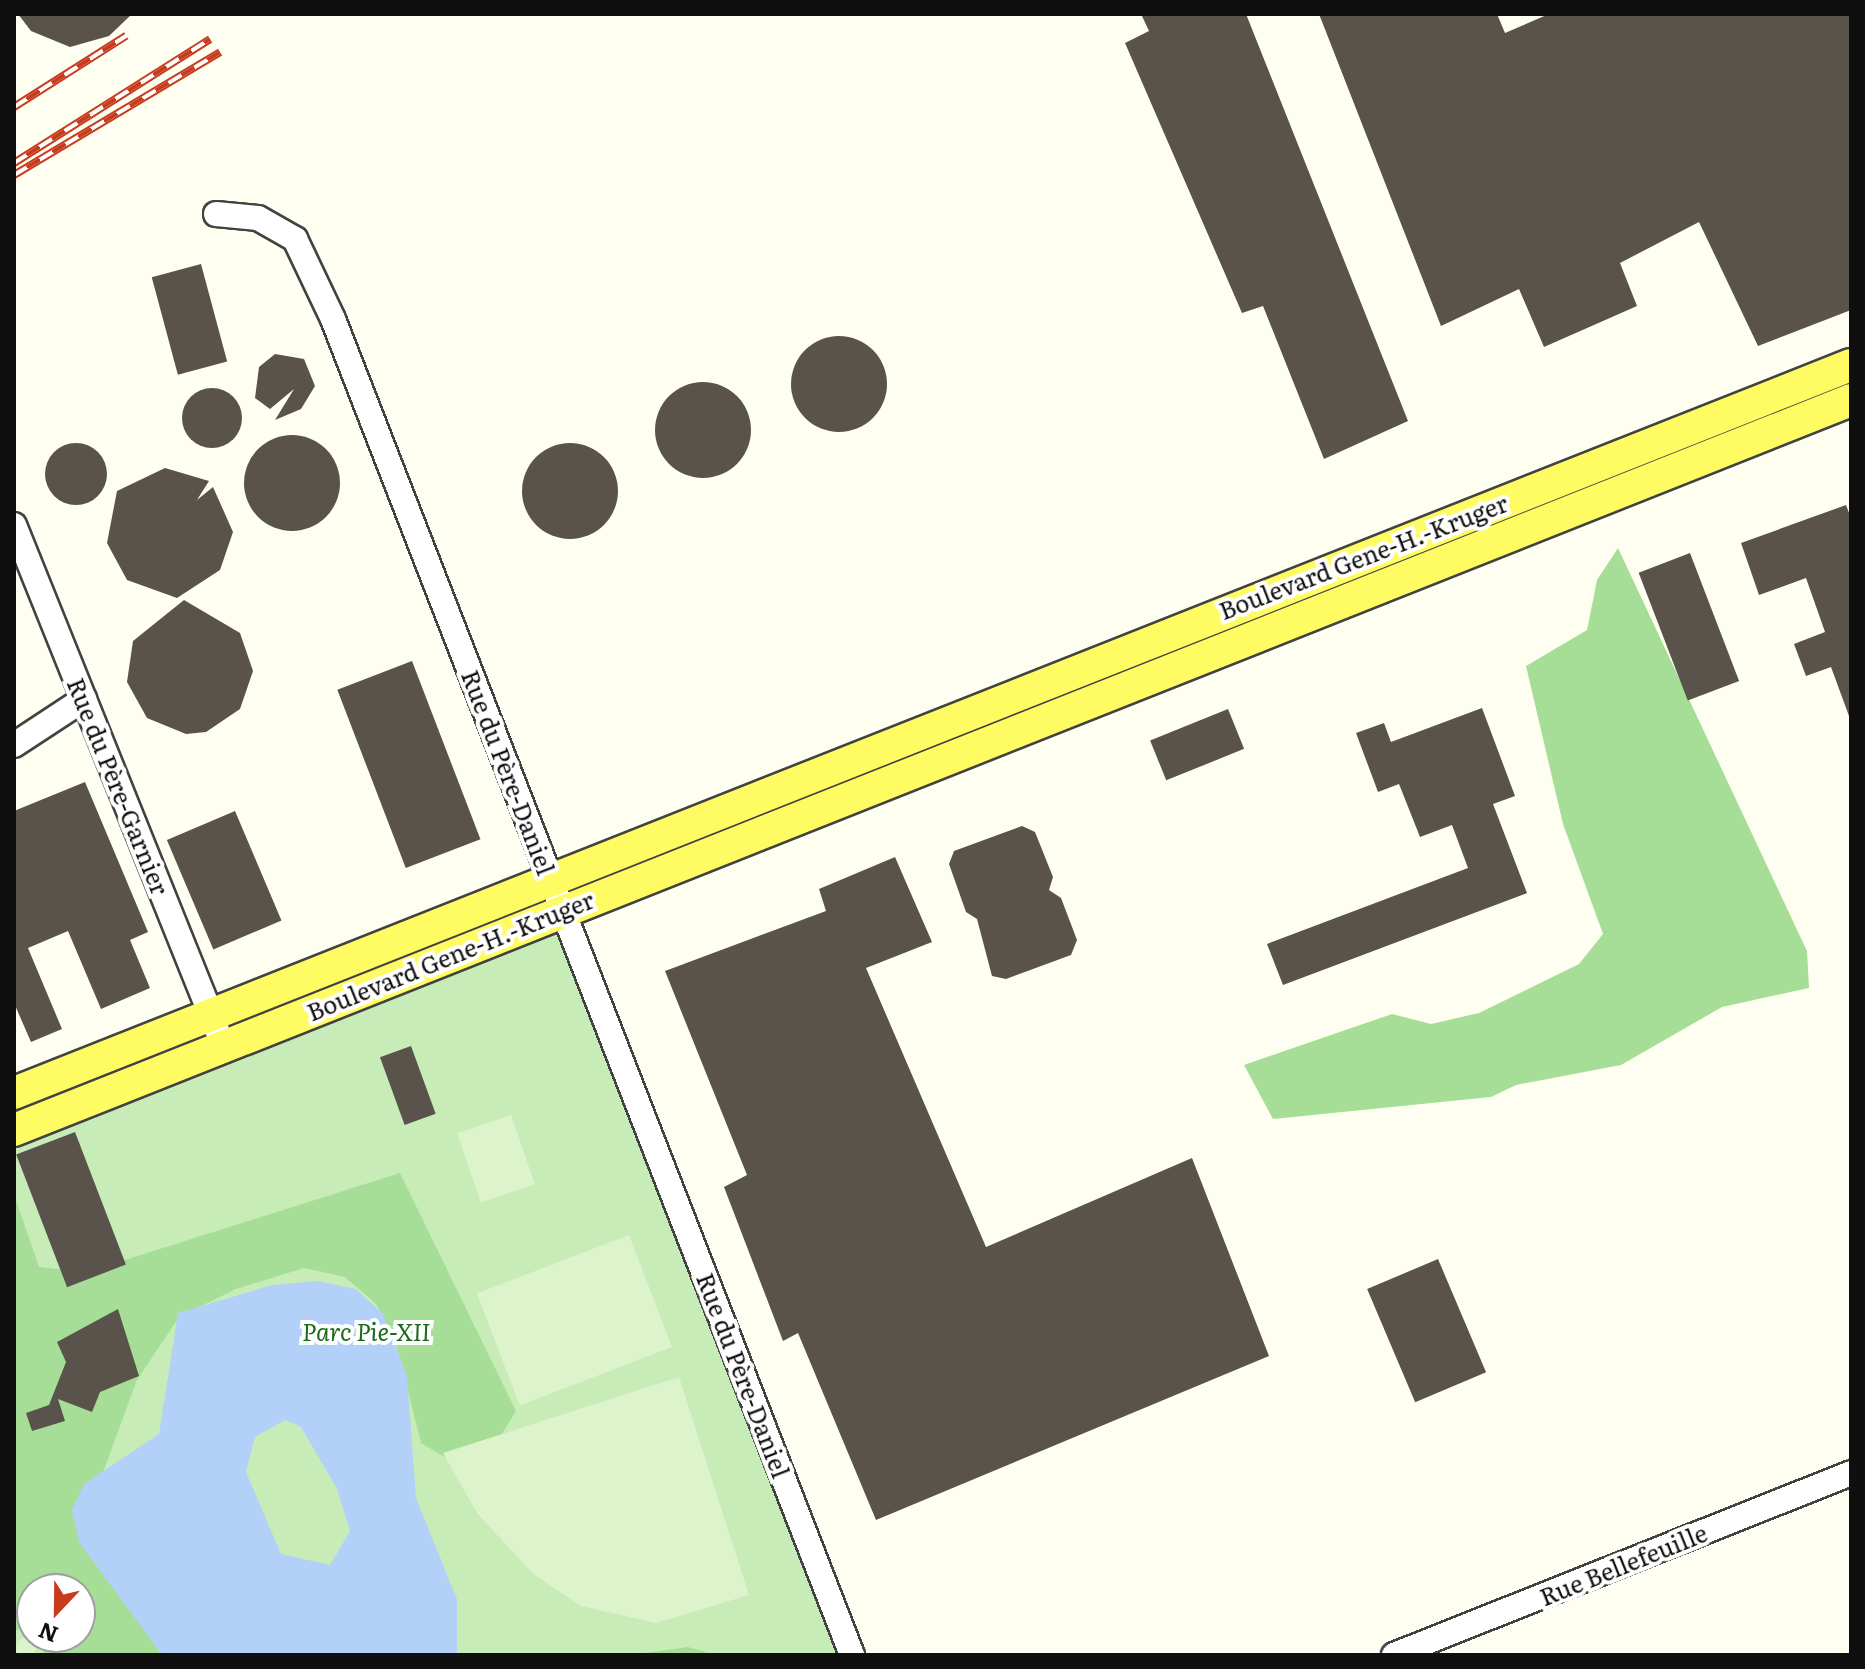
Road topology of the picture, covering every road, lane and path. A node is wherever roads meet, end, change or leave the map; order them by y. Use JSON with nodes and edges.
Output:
{"nodes":[{"id":1,"x":216,"y":214,"type":"dead end"},
{"id":2,"x":1851,"y":365,"type":"edge"},
{"id":3,"x":1851,"y":400,"type":"edge"},
{"id":4,"x":14,"y":525,"type":"edge"},
{"id":5,"x":20,"y":559,"type":"edge"},
{"id":6,"x":84,"y":699,"type":"junction"},
{"id":7,"x":14,"y":745,"type":"edge"},
{"id":8,"x":874,"y":748,"type":"junction"},
{"id":9,"x":887,"y":781,"type":"junction"},
{"id":10,"x":550,"y":879,"type":"junction"},
{"id":11,"x":562,"y":909,"type":"junction"},
{"id":12,"x":211,"y":1014,"type":"junction"},
{"id":13,"x":224,"y":1048,"type":"junction"},
{"id":14,"x":15,"y":1090,"type":"edge"},
{"id":15,"x":23,"y":1126,"type":"edge"},
{"id":16,"x":1851,"y":1473,"type":"edge"},
{"id":17,"x":852,"y":1655,"type":"edge"},
{"id":18,"x":1394,"y":1655,"type":"edge"}],
"edges":[{"from":1,"to":10,"type":"street","name":"Rue du Père-Daniel"},
{"from":2,"to":8,"type":"main road","name":"Boulevard Gene-H.-Kruger"},
{"from":3,"to":9,"type":"main road","name":"Boulevard Gene-H.-Kruger"},
{"from":4,"to":5,"type":"street","name":"Rue du Père-Garnier"},
{"from":5,"to":6,"type":"street","name":"Rue du Père-Garnier"},
{"from":6,"to":7,"type":"street"},
{"from":6,"to":12,"type":"street","name":"Rue du Père-Garnier"},
{"from":8,"to":9,"type":"street"},
{"from":8,"to":10,"type":"main road","name":"Boulevard Gene-H.-Kruger"},
{"from":9,"to":11,"type":"main road","name":"Boulevard Gene-H.-Kruger"},
{"from":10,"to":11,"type":"street","name":"Rue du Père-Daniel"},
{"from":10,"to":12,"type":"main road","name":"Boulevard Gene-H.-Kruger"},
{"from":11,"to":13,"type":"main road","name":"Boulevard Gene-H.-Kruger"},
{"from":11,"to":17,"type":"street","name":"Rue du Père-Daniel"},
{"from":12,"to":13,"type":"street","name":"Rue du Père-Garnier"},
{"from":12,"to":14,"type":"main road","name":"Boulevard Gene-H.-Kruger"},
{"from":13,"to":15,"type":"main road","name":"Boulevard Gene-H.-Kruger"},
{"from":14,"to":15,"type":"street"},
{"from":16,"to":18,"type":"street","name":"Rue Bellefeuille"}]}
